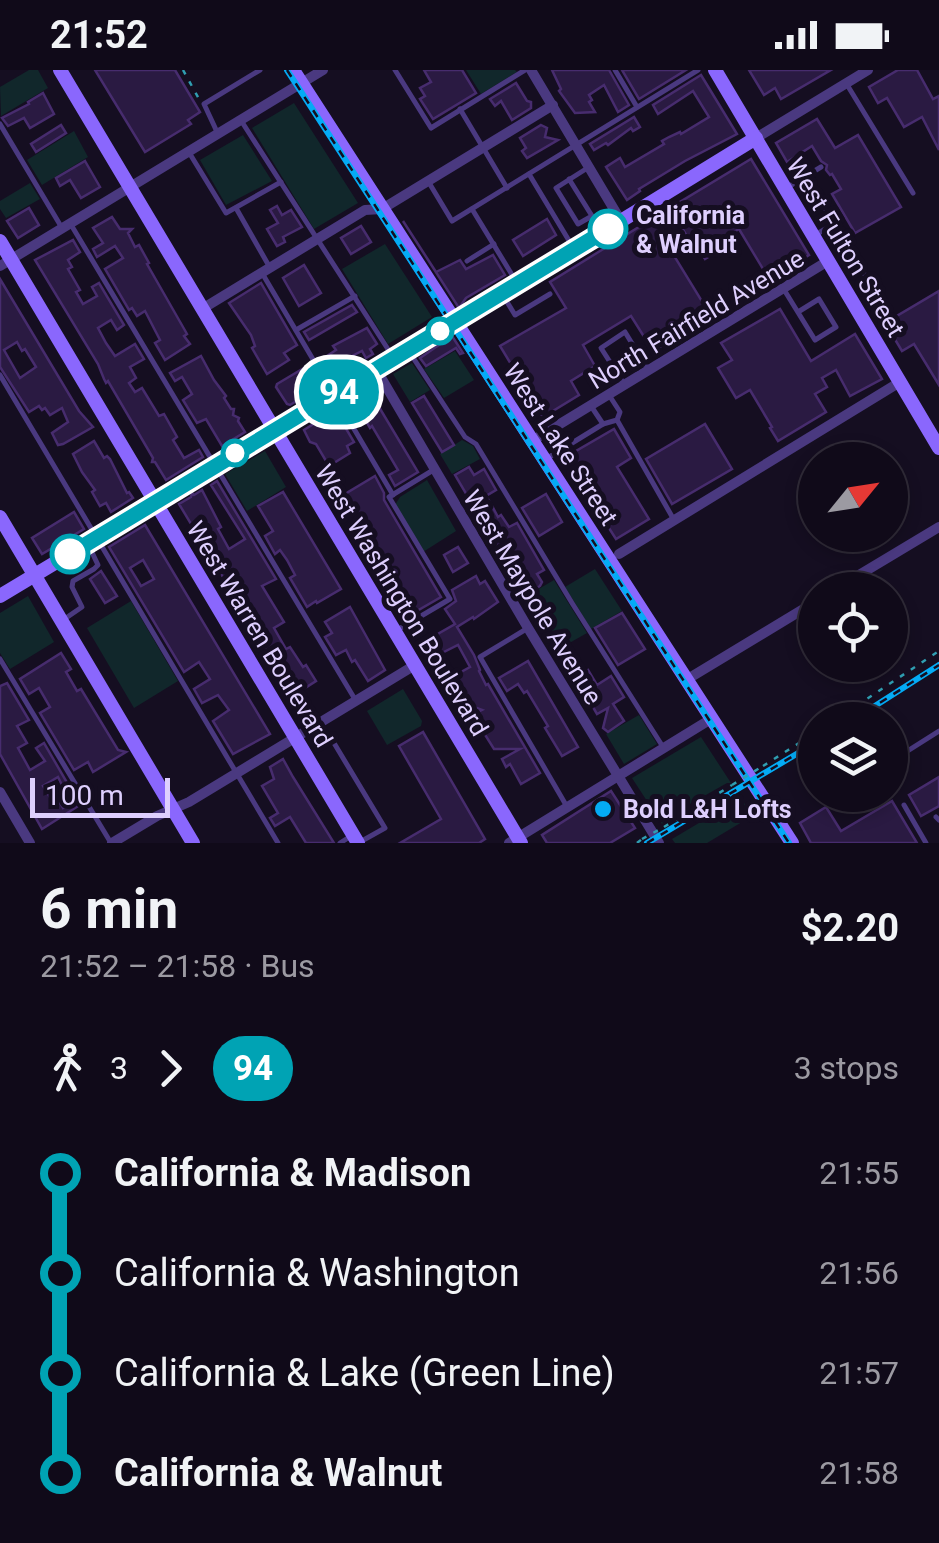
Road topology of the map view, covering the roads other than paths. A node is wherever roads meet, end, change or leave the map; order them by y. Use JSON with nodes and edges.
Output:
{"nodes":[{"id":1,"x":60,"y":70,"type":"edge"},
{"id":2,"x":260,"y":70,"type":"edge"},
{"id":3,"x":323,"y":70,"type":"edge"},
{"id":4,"x":395,"y":70,"type":"edge"},
{"id":5,"x":528,"y":70,"type":"edge"},
{"id":6,"x":615,"y":70,"type":"edge"},
{"id":7,"x":698,"y":70,"type":"edge"},
{"id":8,"x":715,"y":70,"type":"edge"},
{"id":9,"x":868,"y":70,"type":"edge"},
{"id":10,"x":297,"y":77,"type":"edge"},
{"id":11,"x":846,"y":83,"type":"junction"},
{"id":12,"x":552,"y":105,"type":"junction"},
{"id":13,"x":638,"y":108,"type":"junction"},
{"id":14,"x":460,"y":110,"type":"junction"},
{"id":15,"x":241,"y":120,"type":"junction"},
{"id":16,"x":0,"y":124,"type":"edge"},
{"id":17,"x":218,"y":134,"type":"junction"},
{"id":18,"x":756,"y":138,"type":"junction"},
{"id":19,"x":576,"y":145,"type":"junction"},
{"id":20,"x":483,"y":148,"type":"junction"},
{"id":21,"x":188,"y":152,"type":"junction"},
{"id":22,"x":589,"y":167,"type":"junction"},
{"id":23,"x":822,"y":167,"type":"dead end"},
{"id":24,"x":529,"y":174,"type":"junction"},
{"id":25,"x":806,"y":176,"type":"junction"},
{"id":26,"x":570,"y":179,"type":"junction"},
{"id":27,"x":428,"y":181,"type":"junction"},
{"id":28,"x":281,"y":182,"type":"junction"},
{"id":29,"x":130,"y":187,"type":"junction"},
{"id":30,"x":506,"y":188,"type":"junction"},
{"id":31,"x":785,"y":188,"type":"junction"},
{"id":32,"x":913,"y":192,"type":"dead end"},
{"id":33,"x":375,"y":204,"type":"junction"},
{"id":34,"x":236,"y":208,"type":"junction"},
{"id":35,"x":472,"y":209,"type":"junction"},
{"id":36,"x":621,"y":221,"type":"junction"},
{"id":37,"x":834,"y":224,"type":"junction"},
{"id":38,"x":66,"y":226,"type":"junction"},
{"id":39,"x":814,"y":236,"type":"junction"},
{"id":40,"x":318,"y":239,"type":"junction"},
{"id":41,"x":0,"y":241,"type":"edge"},
{"id":42,"x":494,"y":244,"type":"junction"},
{"id":43,"x":575,"y":250,"type":"junction"},
{"id":44,"x":467,"y":261,"type":"dead end"},
{"id":45,"x":828,"y":261,"type":"junction"},
{"id":46,"x":5,"y":262,"type":"edge"},
{"id":47,"x":266,"y":270,"type":"junction"},
{"id":48,"x":518,"y":284,"type":"junction"},
{"id":49,"x":784,"y":288,"type":"junction"},
{"id":50,"x":502,"y":294,"type":"junction"},
{"id":51,"x":550,"y":294,"type":"dead end"},
{"id":52,"x":876,"y":294,"type":"dead end"},
{"id":53,"x":354,"y":296,"type":"junction"},
{"id":54,"x":202,"y":309,"type":"junction"},
{"id":55,"x":798,"y":312,"type":"junction"},
{"id":56,"x":453,"y":325,"type":"junction"},
{"id":57,"x":296,"y":330,"type":"junction"},
{"id":58,"x":401,"y":354,"type":"junction"},
{"id":59,"x":376,"y":369,"type":"junction"},
{"id":60,"x":649,"y":371,"type":"junction"},
{"id":61,"x":0,"y":375,"type":"edge"},
{"id":62,"x":900,"y":382,"type":"junction"},
{"id":63,"x":625,"y":385,"type":"junction"},
{"id":64,"x":334,"y":394,"type":"junction"},
{"id":65,"x":609,"y":395,"type":"junction"},
{"id":66,"x":591,"y":406,"type":"junction"},
{"id":67,"x":617,"y":420,"type":"junction"},
{"id":68,"x":603,"y":424,"type":"junction"},
{"id":69,"x":274,"y":430,"type":"junction"},
{"id":70,"x":532,"y":441,"type":"junction"},
{"id":71,"x":939,"y":448,"type":"edge"},
{"id":72,"x":544,"y":460,"type":"junction"},
{"id":73,"x":215,"y":466,"type":"junction"},
{"id":74,"x":435,"y":469,"type":"junction"},
{"id":75,"x":394,"y":494,"type":"junction"},
{"id":76,"x":156,"y":502,"type":"junction"},
{"id":77,"x":0,"y":517,"type":"edge"},
{"id":78,"x":674,"y":520,"type":"junction"},
{"id":79,"x":939,"y":527,"type":"edge"},
{"id":80,"x":92,"y":541,"type":"junction"},
{"id":81,"x":612,"y":558,"type":"junction"},
{"id":82,"x":864,"y":572,"type":"edge"},
{"id":83,"x":35,"y":575,"type":"junction"},
{"id":84,"x":0,"y":596,"type":"edge"},
{"id":85,"x":798,"y":612,"type":"edge"},
{"id":86,"x":62,"y":621,"type":"junction"},
{"id":87,"x":528,"y":628,"type":"junction"},
{"id":88,"x":395,"y":632,"type":"junction"},
{"id":89,"x":0,"y":659,"type":"edge"},
{"id":90,"x":415,"y":665,"type":"junction"},
{"id":91,"x":686,"y":680,"type":"junction"},
{"id":92,"x":356,"y":701,"type":"junction"},
{"id":93,"x":712,"y":719,"type":"junction"},
{"id":94,"x":939,"y":732,"type":"edge"},
{"id":95,"x":296,"y":738,"type":"junction"},
{"id":96,"x":334,"y":742,"type":"dead end"},
{"id":97,"x":664,"y":750,"type":"junction"},
{"id":98,"x":908,"y":751,"type":"edge"},
{"id":99,"x":236,"y":773,"type":"junction"},
{"id":100,"x":618,"y":778,"type":"junction"},
{"id":101,"x":0,"y":792,"type":"edge"},
{"id":102,"x":568,"y":808,"type":"junction"},
{"id":103,"x":173,"y":809,"type":"junction"},
{"id":104,"x":908,"y":812,"type":"edge"},
{"id":105,"x":351,"y":840,"type":"edge"},
{"id":106,"x":516,"y":841,"type":"edge"},
{"id":107,"x":30,"y":843,"type":"edge"},
{"id":108,"x":111,"y":843,"type":"edge"},
{"id":109,"x":193,"y":843,"type":"edge"},
{"id":110,"x":278,"y":843,"type":"edge"},
{"id":111,"x":659,"y":843,"type":"edge"},
{"id":112,"x":792,"y":843,"type":"edge"},
{"id":113,"x":926,"y":843,"type":"edge"}],
"edges":[{"from":1,"to":29,"type":"street","name":"West Washington Boulevard"},
{"from":2,"to":17,"type":"lane"},
{"from":3,"to":10,"type":"street"},
{"from":4,"to":14,"type":"lane"},
{"from":5,"to":12,"type":"street"},
{"from":5,"to":14,"type":"lane"},
{"from":6,"to":13,"type":"lane"},
{"from":7,"to":13,"type":"lane"},
{"from":8,"to":18,"type":"street","name":"West Fulton Street"},
{"from":9,"to":11,"type":"street"},
{"from":10,"to":15,"type":"street"},
{"from":10,"to":33,"type":"street"},
{"from":11,"to":18,"type":"street"},
{"from":11,"to":32,"type":"lane"},
{"from":12,"to":19,"type":"street"},
{"from":12,"to":20,"type":"street"},
{"from":13,"to":19,"type":"lane"},
{"from":14,"to":20,"type":"lane"},
{"from":15,"to":17,"type":"street"},
{"from":15,"to":28,"type":"lane"},
{"from":16,"to":38,"type":"lane"},
{"from":17,"to":21,"type":"street"},
{"from":18,"to":31,"type":"street","name":"West Fulton Street"},
{"from":18,"to":36,"type":"street"},
{"from":19,"to":22,"type":"street"},
{"from":19,"to":24,"type":"lane"},
{"from":20,"to":27,"type":"street"},
{"from":20,"to":30,"type":"lane"},
{"from":21,"to":29,"type":"street"},
{"from":21,"to":34,"type":"lane"},
{"from":22,"to":26,"type":"lane"},
{"from":22,"to":36,"type":"street"},
{"from":23,"to":25,"type":"lane"},
{"from":24,"to":30,"type":"lane"},
{"from":24,"to":43,"type":"lane"},
{"from":25,"to":31,"type":"lane"},
{"from":25,"to":37,"type":"lane"},
{"from":26,"to":26,"type":"lane"},
{"from":27,"to":33,"type":"street"},
{"from":27,"to":35,"type":"lane"},
{"from":28,"to":34,"type":"lane"},
{"from":28,"to":40,"type":"lane"},
{"from":29,"to":38,"type":"street"},
{"from":29,"to":54,"type":"street","name":"West Washington Boulevard"},
{"from":30,"to":35,"type":"lane"},
{"from":31,"to":39,"type":"street","name":"West Fulton Street"},
{"from":33,"to":40,"type":"street"},
{"from":33,"to":56,"type":"street","name":"West Lake Street"},
{"from":34,"to":47,"type":"lane"},
{"from":35,"to":42,"type":"lane"},
{"from":36,"to":43,"type":"street"},
{"from":37,"to":39,"type":"lane"},
{"from":37,"to":52,"type":"lane"},
{"from":38,"to":46,"type":"street"},
{"from":38,"to":73,"type":"lane"},
{"from":39,"to":45,"type":"street","name":"West Fulton Street"},
{"from":40,"to":47,"type":"street"},
{"from":40,"to":53,"type":"lane"},
{"from":41,"to":46,"type":"street","name":"West Warren Boulevard"},
{"from":42,"to":44,"type":"lane"},
{"from":42,"to":48,"type":"lane"},
{"from":43,"to":48,"type":"street"},
{"from":45,"to":49,"type":"street","name":"North Fairfield Avenue"},
{"from":45,"to":62,"type":"street","name":"West Fulton Street"},
{"from":46,"to":76,"type":"street","name":"West Warren Boulevard"},
{"from":47,"to":54,"type":"street"},
{"from":47,"to":57,"type":"lane"},
{"from":48,"to":50,"type":"street"},
{"from":49,"to":55,"type":"lane"},
{"from":49,"to":60,"type":"street","name":"North Fairfield Avenue"},
{"from":50,"to":51,"type":"lane"},
{"from":50,"to":56,"type":"street"},
{"from":53,"to":57,"type":"lane"},
{"from":53,"to":58,"type":"lane"},
{"from":54,"to":69,"type":"street","name":"West Washington Boulevard"},
{"from":55,"to":55,"type":"lane"},
{"from":56,"to":58,"type":"street"},
{"from":56,"to":70,"type":"street","name":"West Lake Street"},
{"from":57,"to":64,"type":"lane"},
{"from":58,"to":59,"type":"street"},
{"from":58,"to":97,"type":"lane"},
{"from":59,"to":64,"type":"street"},
{"from":59,"to":74,"type":"street","name":"West Maypole Avenue"},
{"from":60,"to":63,"type":"street","name":"North Fairfield Avenue"},
{"from":60,"to":63,"type":"lane"},
{"from":61,"to":80,"type":"lane"},
{"from":62,"to":71,"type":"street","name":"West Fulton Street"},
{"from":62,"to":78,"type":"street"},
{"from":63,"to":65,"type":"street","name":"North Fairfield Avenue"},
{"from":64,"to":69,"type":"street"},
{"from":64,"to":75,"type":"lane"},
{"from":65,"to":66,"type":"street","name":"North Fairfield Avenue"},
{"from":65,"to":67,"type":"lane"},
{"from":66,"to":68,"type":"lane"},
{"from":66,"to":70,"type":"street","name":"North Fairfield Avenue"},
{"from":67,"to":68,"type":"lane"},
{"from":67,"to":78,"type":"lane"},
{"from":68,"to":72,"type":"lane"},
{"from":69,"to":73,"type":"street"},
{"from":69,"to":88,"type":"street","name":"West Washington Boulevard"},
{"from":70,"to":72,"type":"street","name":"West Lake Street"},
{"from":72,"to":81,"type":"street","name":"West Lake Street"},
{"from":73,"to":76,"type":"street"},
{"from":73,"to":92,"type":"lane"},
{"from":74,"to":75,"type":"lane"},
{"from":74,"to":87,"type":"street","name":"West Maypole Avenue"},
{"from":75,"to":88,"type":"lane"},
{"from":76,"to":80,"type":"street"},
{"from":76,"to":95,"type":"street","name":"West Warren Boulevard"},
{"from":77,"to":83,"type":"street"},
{"from":78,"to":81,"type":"street"},
{"from":79,"to":82,"type":"street"},
{"from":80,"to":83,"type":"street"},
{"from":80,"to":86,"type":"lane"},
{"from":80,"to":99,"type":"lane"},
{"from":81,"to":91,"type":"street","name":"West Lake Street"},
{"from":83,"to":84,"type":"street"},
{"from":83,"to":86,"type":"street"},
{"from":85,"to":91,"type":"street"},
{"from":86,"to":103,"type":"street"},
{"from":87,"to":100,"type":"street","name":"West Maypole Avenue"},
{"from":87,"to":102,"type":"lane"},
{"from":88,"to":90,"type":"street","name":"West Washington Boulevard"},
{"from":89,"to":108,"type":"lane"},
{"from":90,"to":92,"type":"street"},
{"from":90,"to":106,"type":"street","name":"West Washington Boulevard"},
{"from":91,"to":93,"type":"street","name":"West Lake Street"},
{"from":92,"to":95,"type":"street"},
{"from":93,"to":97,"type":"street"},
{"from":93,"to":112,"type":"street","name":"West Lake Street"},
{"from":94,"to":98,"type":"lane"},
{"from":95,"to":99,"type":"street"},
{"from":95,"to":105,"type":"street","name":"West Warren Boulevard"},
{"from":96,"to":105,"type":"lane"},
{"from":97,"to":100,"type":"street"},
{"from":99,"to":103,"type":"street"},
{"from":99,"to":110,"type":"lane"},
{"from":100,"to":102,"type":"street"},
{"from":100,"to":111,"type":"street","name":"West Maypole Avenue"},
{"from":101,"to":107,"type":"street"},
{"from":102,"to":106,"type":"street"},
{"from":103,"to":108,"type":"street"},
{"from":103,"to":109,"type":"street"},
{"from":104,"to":113,"type":"lane"}]}
